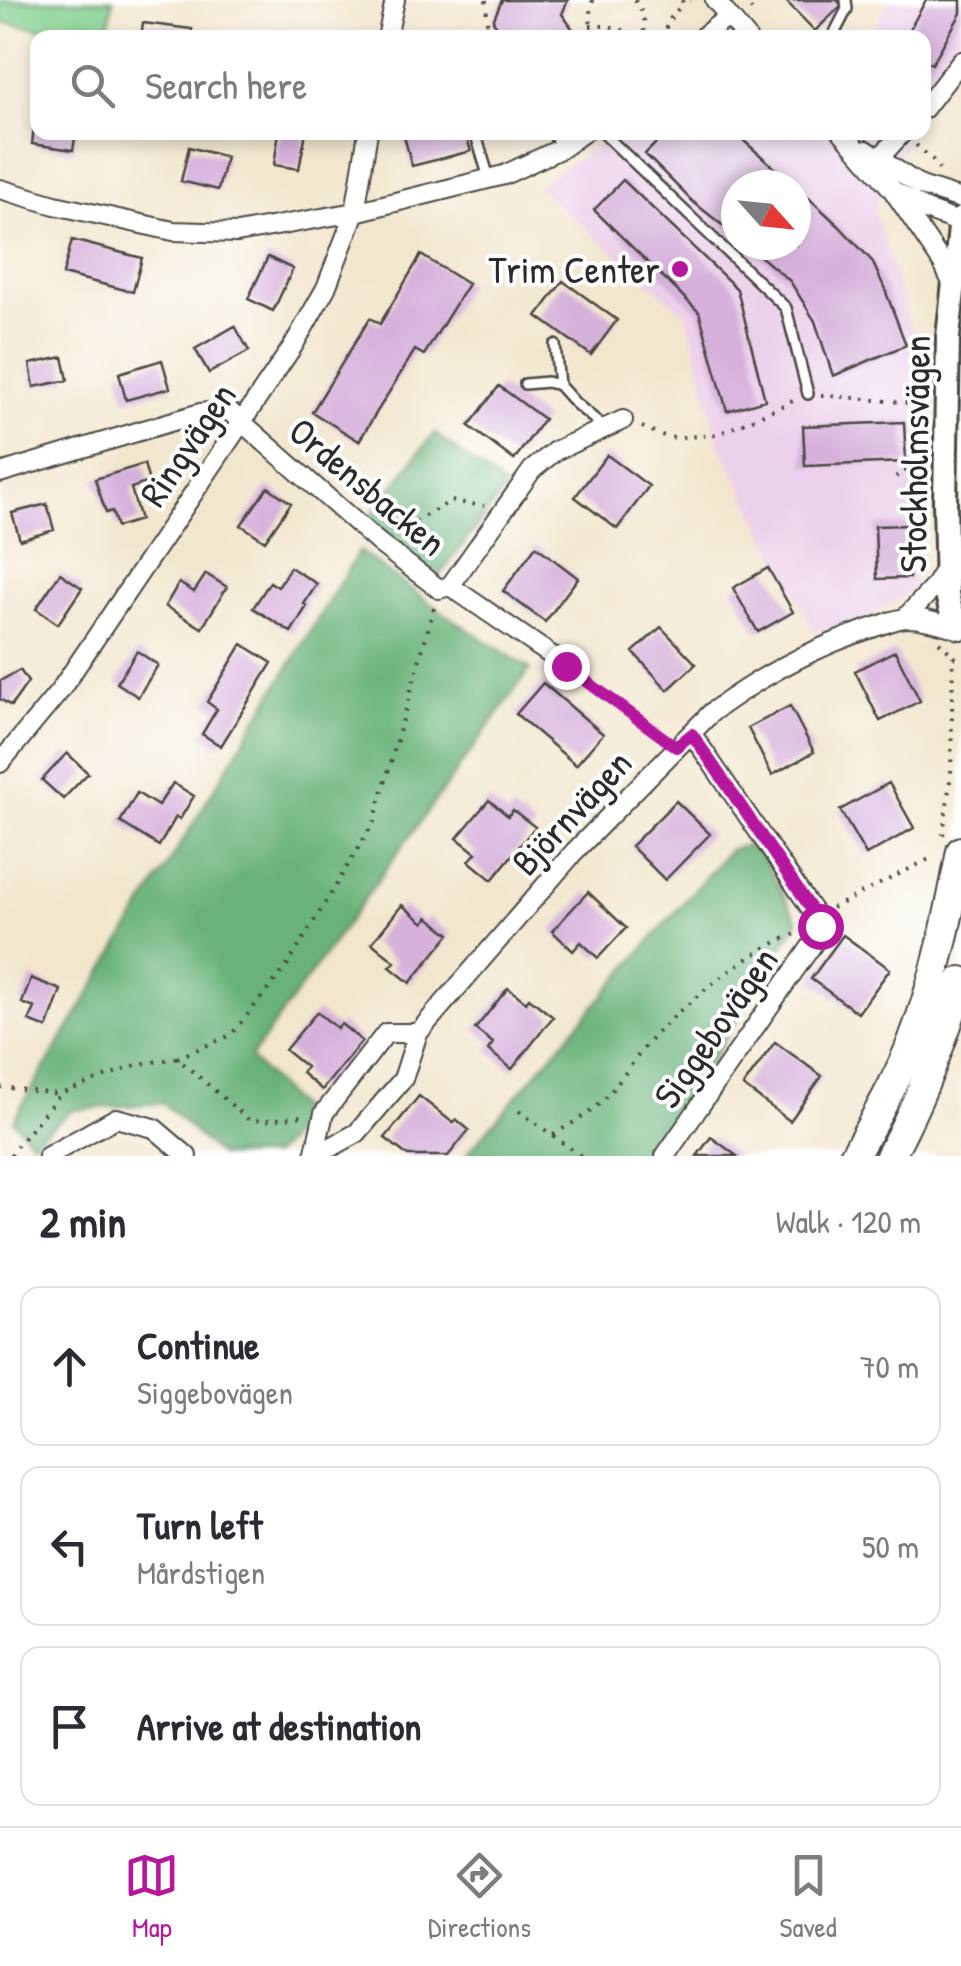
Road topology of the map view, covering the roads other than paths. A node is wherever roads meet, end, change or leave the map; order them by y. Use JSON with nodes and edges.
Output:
{"nodes":[{"id":1,"x":395,"y":0,"type":"edge"},
{"id":2,"x":715,"y":0,"type":"edge"},
{"id":3,"x":846,"y":0,"type":"edge"},
{"id":4,"x":728,"y":17,"type":"junction"},
{"id":5,"x":389,"y":30,"type":"edge"},
{"id":6,"x":711,"y":30,"type":"edge"},
{"id":7,"x":740,"y":30,"type":"edge"},
{"id":8,"x":836,"y":30,"type":"edge"},
{"id":9,"x":961,"y":60,"type":"edge"},
{"id":10,"x":931,"y":100,"type":"edge"},
{"id":11,"x":367,"y":140,"type":"edge"},
{"id":12,"x":477,"y":140,"type":"edge"},
{"id":13,"x":557,"y":140,"type":"edge"},
{"id":14,"x":610,"y":140,"type":"edge"},
{"id":15,"x":851,"y":140,"type":"edge"},
{"id":16,"x":897,"y":140,"type":"edge"},
{"id":17,"x":876,"y":162,"type":"junction"},
{"id":18,"x":489,"y":178,"type":"junction"},
{"id":19,"x":0,"y":189,"type":"edge"},
{"id":20,"x":892,"y":189,"type":"junction"},
{"id":21,"x":961,"y":199,"type":"edge"},
{"id":22,"x":355,"y":212,"type":"junction"},
{"id":23,"x":961,"y":221,"type":"edge"},
{"id":24,"x":953,"y":285,"type":"junction"},
{"id":25,"x":555,"y":344,"type":"dead end"},
{"id":26,"x":525,"y":384,"type":"dead end"},
{"id":27,"x":559,"y":384,"type":"junction"},
{"id":28,"x":808,"y":394,"type":"road end"},
{"id":29,"x":622,"y":420,"type":"road end"},
{"id":30,"x":241,"y":421,"type":"junction"},
{"id":31,"x":605,"y":428,"type":"junction"},
{"id":32,"x":0,"y":473,"type":"edge"},
{"id":33,"x":946,"y":567,"type":"junction"},
{"id":34,"x":444,"y":588,"type":"junction"},
{"id":35,"x":905,"y":618,"type":"junction"},
{"id":36,"x":959,"y":627,"type":"edge"},
{"id":37,"x":566,"y":666,"type":"road end"},
{"id":38,"x":692,"y":734,"type":"junction"},
{"id":39,"x":0,"y":764,"type":"edge"},
{"id":40,"x":948,"y":847,"type":"edge"},
{"id":41,"x":961,"y":982,"type":"edge"},
{"id":42,"x":418,"y":1033,"type":"junction"},
{"id":43,"x":48,"y":1156,"type":"edge"},
{"id":44,"x":187,"y":1156,"type":"edge"},
{"id":45,"x":315,"y":1156,"type":"edge"},
{"id":46,"x":665,"y":1156,"type":"edge"},
{"id":47,"x":854,"y":1156,"type":"edge"},
{"id":48,"x":890,"y":1156,"type":"edge"}],
"edges":[{"from":1,"to":5,"type":"street"},
{"from":2,"to":4,"type":"street"},
{"from":3,"to":8,"type":"lane"},
{"from":4,"to":6,"type":"street"},
{"from":4,"to":7,"type":"street"},
{"from":9,"to":10,"type":"street"},
{"from":11,"to":22,"type":"street","name":"Ringvägen"},
{"from":12,"to":18,"type":"lane"},
{"from":13,"to":18,"type":"street"},
{"from":14,"to":28,"type":"lane"},
{"from":15,"to":17,"type":"street"},
{"from":16,"to":17,"type":"street"},
{"from":17,"to":20,"type":"street"},
{"from":17,"to":21,"type":"street"},
{"from":18,"to":22,"type":"street"},
{"from":19,"to":22,"type":"street"},
{"from":20,"to":23,"type":"street"},
{"from":20,"to":24,"type":"street"},
{"from":22,"to":30,"type":"street","name":"Ringvägen"},
{"from":23,"to":24,"type":"street","name":"Stockholmsvägen"},
{"from":24,"to":33,"type":"street","name":"Stockholmsvägen"},
{"from":25,"to":27,"type":"lane"},
{"from":26,"to":27,"type":"lane"},
{"from":27,"to":31,"type":"lane"},
{"from":29,"to":31,"type":"street","name":"Ordensbacken"},
{"from":30,"to":32,"type":"street"},
{"from":30,"to":34,"type":"street","name":"Ordensbacken"},
{"from":30,"to":39,"type":"street","name":"Ringvägen"},
{"from":31,"to":34,"type":"street","name":"Ordensbacken"},
{"from":33,"to":35,"type":"street"},
{"from":33,"to":36,"type":"street","name":"Stockholmsvägen"},
{"from":34,"to":37,"type":"street"},
{"from":35,"to":36,"type":"street","name":"Björnvägen"},
{"from":35,"to":38,"type":"street","name":"Björnvägen"},
{"from":38,"to":42,"type":"street","name":"Björnvägen"},
{"from":38,"to":46,"type":"street","name":"Siggebovägen"},
{"from":40,"to":47,"type":"main road"},
{"from":41,"to":48,"type":"main road"},
{"from":42,"to":45,"type":"street","name":"Björnvägen"},
{"from":42,"to":45,"type":"street","name":"Björnvägen"},
{"from":43,"to":44,"type":"street"}]}
